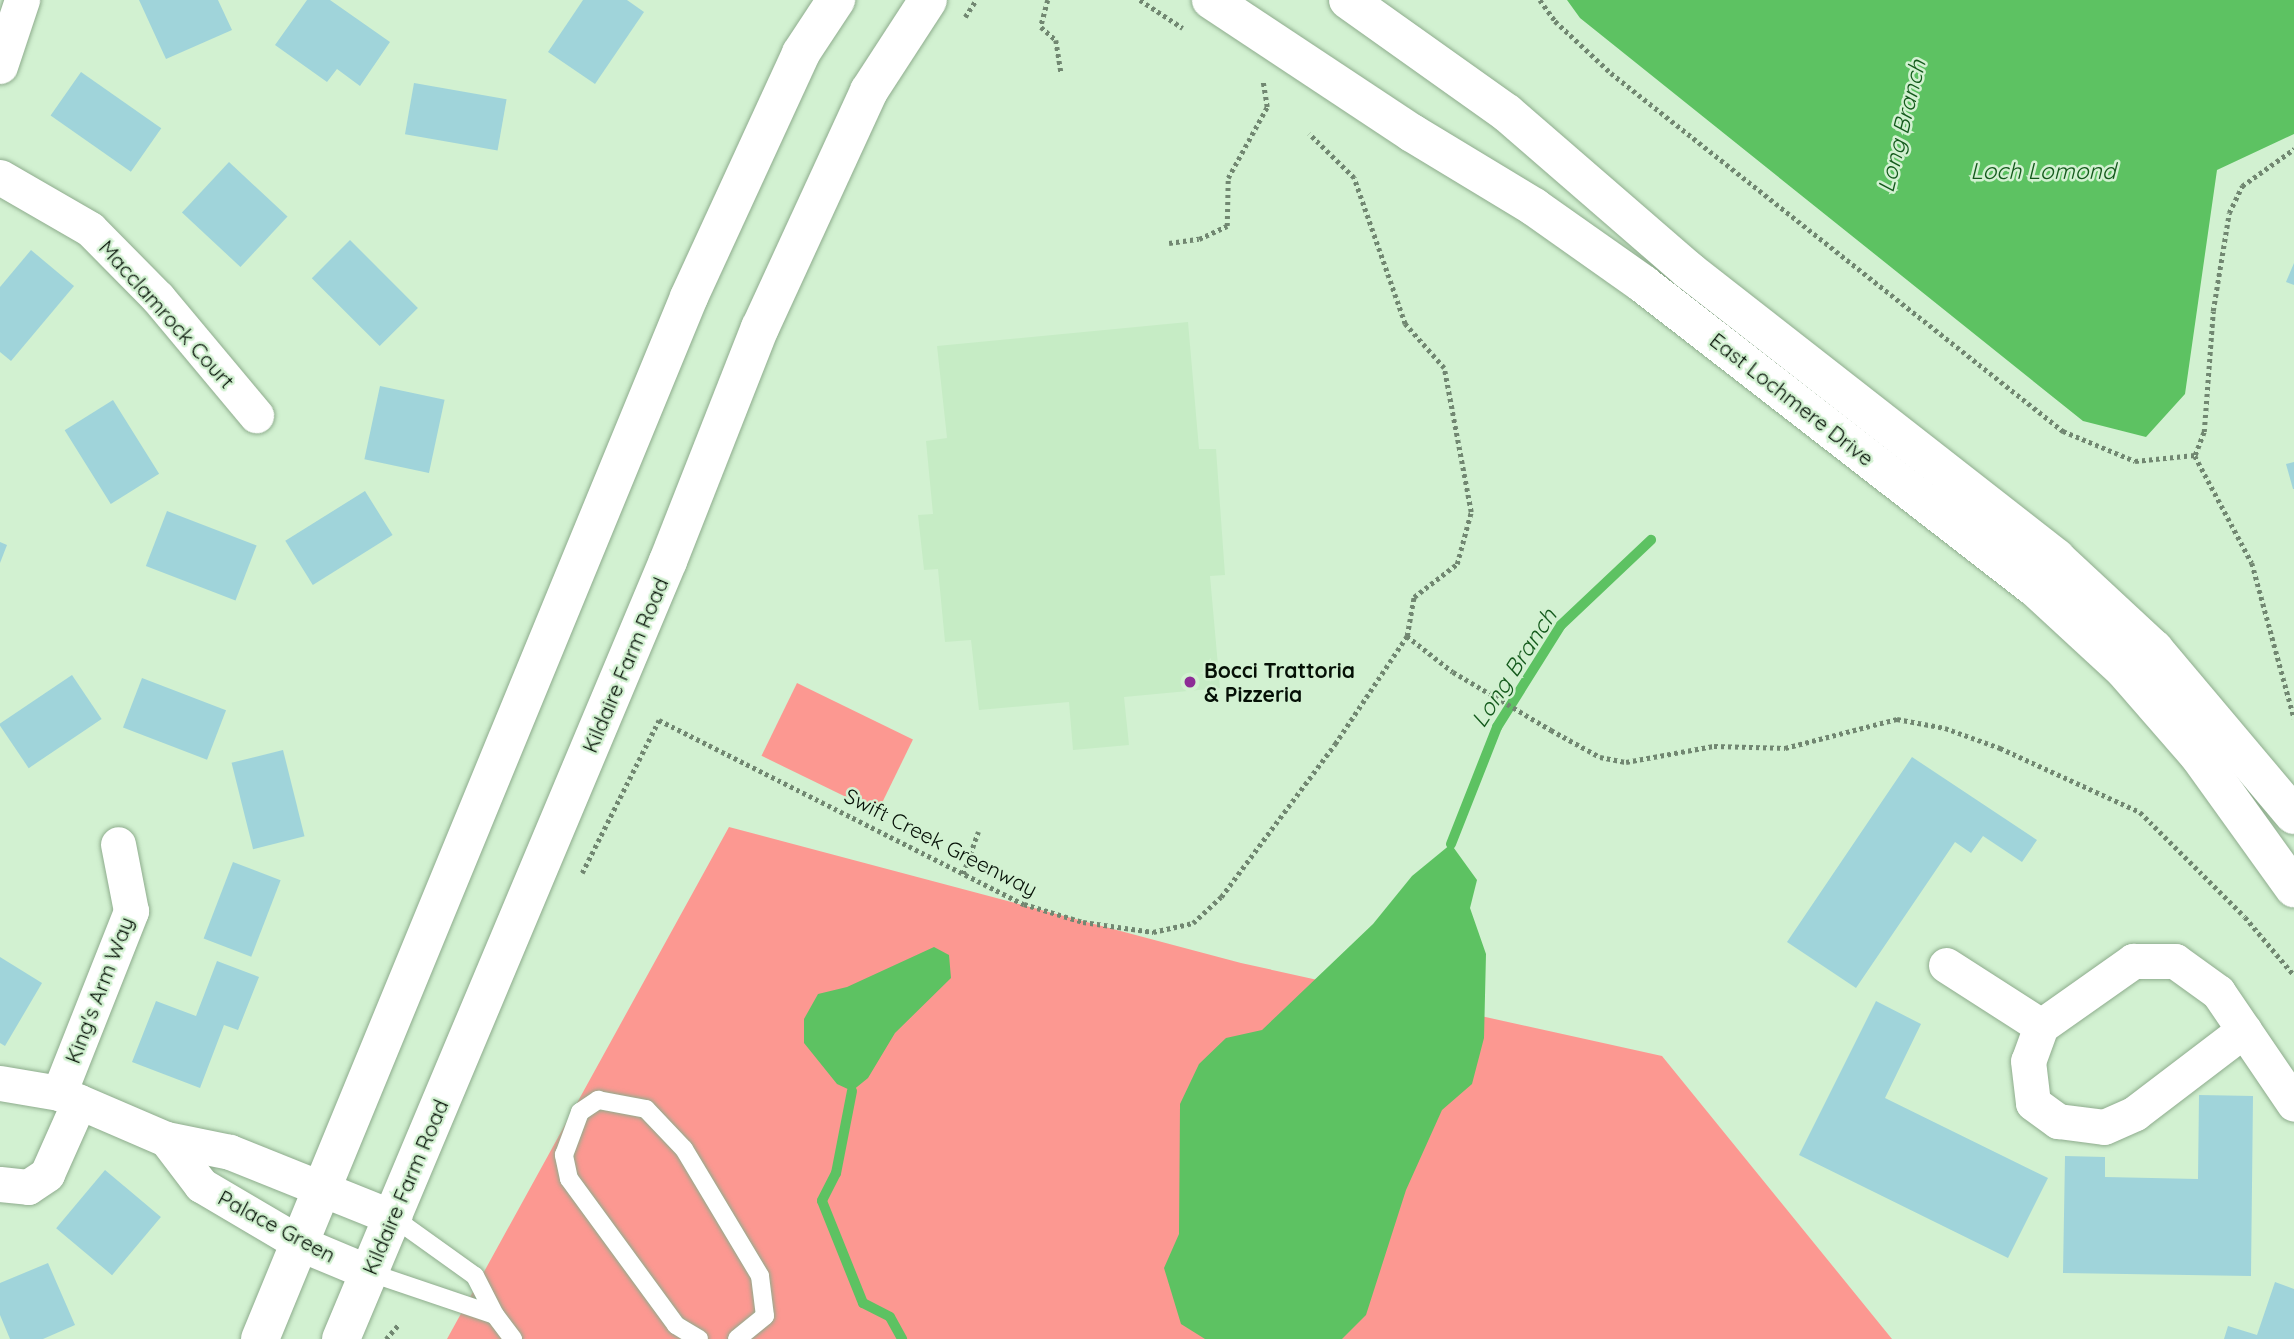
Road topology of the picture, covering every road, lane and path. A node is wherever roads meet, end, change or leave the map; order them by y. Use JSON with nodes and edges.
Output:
{"nodes":[{"id":1,"x":836,"y":0,"type":"edge"},
{"id":2,"x":928,"y":0,"type":"edge"},
{"id":3,"x":1048,"y":0,"type":"edge"},
{"id":4,"x":1140,"y":0,"type":"edge"},
{"id":5,"x":1211,"y":0,"type":"edge"},
{"id":6,"x":1348,"y":0,"type":"edge"},
{"id":7,"x":1540,"y":0,"type":"edge"},
{"id":8,"x":18,"y":2,"type":"edge"},
{"id":9,"x":1185,"y":29,"type":"dead end"},
{"id":10,"x":0,"y":66,"type":"edge"},
{"id":11,"x":1061,"y":72,"type":"dead end"},
{"id":12,"x":1252,"y":74,"type":"dead end"},
{"id":13,"x":1309,"y":134,"type":"dead end"},
{"id":14,"x":2294,"y":149,"type":"edge"},
{"id":15,"x":0,"y":177,"type":"edge"},
{"id":16,"x":1169,"y":243,"type":"dead end"},
{"id":17,"x":256,"y":415,"type":"dead end"},
{"id":18,"x":2195,"y":455,"type":"junction"},
{"id":19,"x":1407,"y":636,"type":"junction"},
{"id":20,"x":2294,"y":718,"type":"edge"},
{"id":21,"x":659,"y":720,"type":"dead end"},
{"id":22,"x":2294,"y":815,"type":"edge"},
{"id":23,"x":978,"y":832,"type":"dead end"},
{"id":24,"x":118,"y":844,"type":"dead end"},
{"id":25,"x":963,"y":874,"type":"junction"},
{"id":26,"x":2294,"y":888,"type":"edge"},
{"id":27,"x":1946,"y":965,"type":"dead end"},
{"id":28,"x":2294,"y":975,"type":"edge"},
{"id":29,"x":2041,"y":1026,"type":"junction"},
{"id":30,"x":2244,"y":1030,"type":"junction"},
{"id":31,"x":0,"y":1083,"type":"edge"},
{"id":32,"x":69,"y":1097,"type":"junction"},
{"id":33,"x":2294,"y":1104,"type":"edge"},
{"id":34,"x":166,"y":1139,"type":"junction"},
{"id":35,"x":0,"y":1184,"type":"edge"},
{"id":36,"x":323,"y":1186,"type":"junction"},
{"id":37,"x":394,"y":1218,"type":"junction"},
{"id":38,"x":301,"y":1244,"type":"junction"},
{"id":39,"x":368,"y":1272,"type":"junction"},
{"id":40,"x":495,"y":1315,"type":"junction"},
{"id":41,"x":399,"y":1324,"type":"dead end"},
{"id":42,"x":670,"y":1332,"type":"edge"},
{"id":43,"x":260,"y":1339,"type":"edge"},
{"id":44,"x":341,"y":1339,"type":"edge"},
{"id":45,"x":386,"y":1339,"type":"edge"},
{"id":46,"x":513,"y":1339,"type":"edge"},
{"id":47,"x":699,"y":1339,"type":"edge"},
{"id":48,"x":737,"y":1339,"type":"edge"}],
"edges":[{"from":1,"to":36,"type":"main road"},
{"from":2,"to":37,"type":"main road","name":"Kildaire Farm Road"},
{"from":3,"to":11,"type":"path"},
{"from":4,"to":9,"type":"path"},
{"from":5,"to":26,"type":"main road","name":"East Lochmere Drive"},
{"from":6,"to":22,"type":"main road","name":"East Lochmere Drive"},
{"from":7,"to":18,"type":"path"},
{"from":8,"to":10,"type":"street"},
{"from":12,"to":16,"type":"path"},
{"from":13,"to":19,"type":"path"},
{"from":14,"to":18,"type":"path"},
{"from":15,"to":17,"type":"street","name":"Macclamrock Court"},
{"from":18,"to":20,"type":"path"},
{"from":19,"to":25,"type":"path","name":"Swift Creek Greenway"},
{"from":19,"to":28,"type":"path"},
{"from":21,"to":25,"type":"path","name":"Swift Creek Greenway"},
{"from":23,"to":25,"type":"path"},
{"from":24,"to":32,"type":"street","name":"King's Arm Way"},
{"from":27,"to":29,"type":"street"},
{"from":29,"to":30,"type":"street"},
{"from":29,"to":30,"type":"street"},
{"from":30,"to":33,"type":"street"},
{"from":31,"to":32,"type":"street","name":"Palace Green"},
{"from":32,"to":34,"type":"street","name":"Palace Green"},
{"from":32,"to":35,"type":"street"},
{"from":34,"to":36,"type":"street","name":"Palace Green"},
{"from":34,"to":38,"type":"street","name":"Palace Green"},
{"from":36,"to":37,"type":"street","name":"Palace Green"},
{"from":36,"to":38,"type":"main road"},
{"from":37,"to":39,"type":"main road","name":"Kildaire Farm Road"},
{"from":37,"to":40,"type":"lane"},
{"from":38,"to":39,"type":"street","name":"Palace Green"},
{"from":38,"to":43,"type":"main road"},
{"from":39,"to":40,"type":"lane"},
{"from":39,"to":44,"type":"main road","name":"Kildaire Farm Road"},
{"from":40,"to":46,"type":"lane"},
{"from":41,"to":45,"type":"path"},
{"from":42,"to":47,"type":"lane"},
{"from":42,"to":48,"type":"lane"}]}
